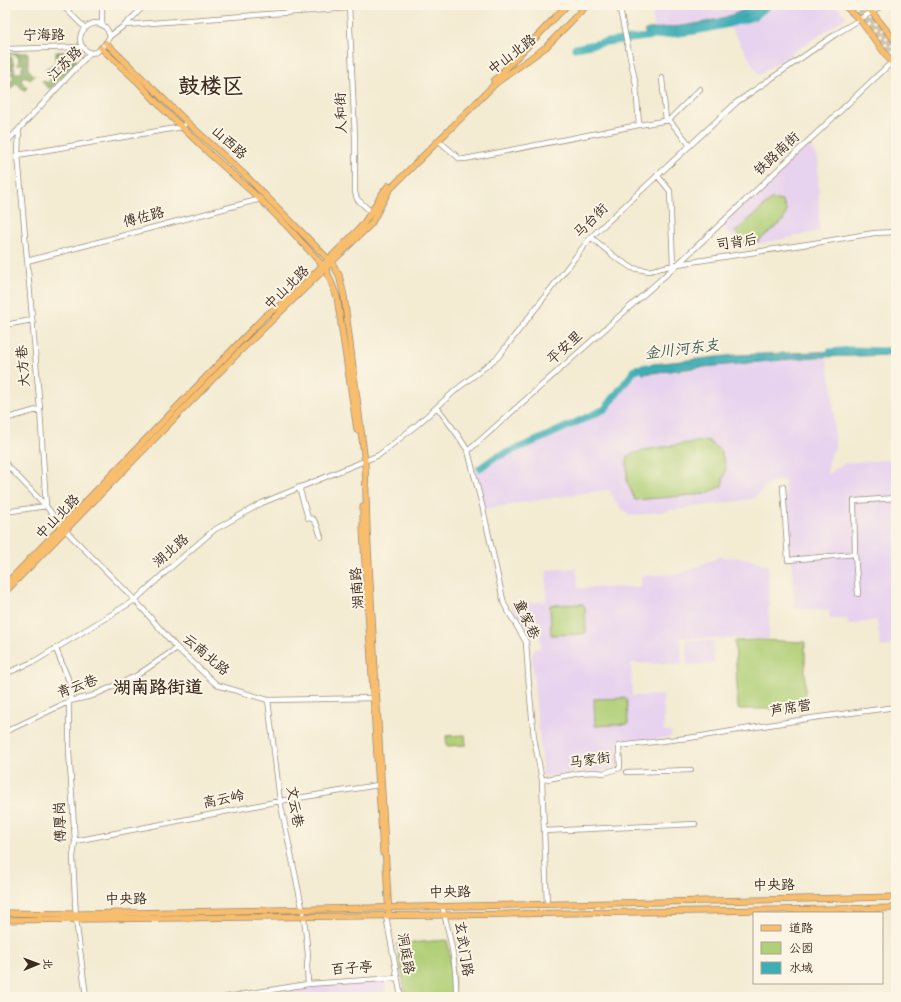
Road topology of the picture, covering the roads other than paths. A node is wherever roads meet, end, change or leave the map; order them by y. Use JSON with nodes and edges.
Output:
{"nodes":[{"id":1,"x":62,"y":5,"type":"edge"},
{"id":2,"x":102,"y":5,"type":"edge"},
{"id":3,"x":145,"y":5,"type":"edge"},
{"id":4,"x":567,"y":5,"type":"edge"},
{"id":5,"x":587,"y":5,"type":"edge"},
{"id":6,"x":619,"y":5,"type":"edge"},
{"id":7,"x":844,"y":5,"type":"edge"},
{"id":8,"x":866,"y":5,"type":"edge"},
{"id":9,"x":883,"y":5,"type":"edge"},
{"id":10,"x":349,"y":7,"type":"edge"},
{"id":11,"x":872,"y":12,"type":"junction"},
{"id":12,"x":860,"y":20,"type":"junction"},
{"id":13,"x":102,"y":25,"type":"junction"},
{"id":14,"x":125,"y":25,"type":"junction"},
{"id":15,"x":85,"y":28,"type":"junction"},
{"id":16,"x":110,"y":36,"type":"junction"},
{"id":17,"x":896,"y":42,"type":"edge"},
{"id":18,"x":106,"y":43,"type":"junction"},
{"id":19,"x":83,"y":47,"type":"junction"},
{"id":20,"x":100,"y":48,"type":"junction"},
{"id":21,"x":5,"y":49,"type":"edge"},
{"id":22,"x":90,"y":53,"type":"junction"},
{"id":23,"x":892,"y":62,"type":"junction"},
{"id":24,"x":896,"y":68,"type":"edge"},
{"id":25,"x":662,"y":78,"type":"dead end"},
{"id":26,"x":700,"y":89,"type":"dead end"},
{"id":27,"x":667,"y":121,"type":"junction"},
{"id":28,"x":186,"y":122,"type":"junction"},
{"id":29,"x":639,"y":125,"type":"junction"},
{"id":30,"x":182,"y":127,"type":"junction"},
{"id":31,"x":19,"y":130,"type":"junction"},
{"id":32,"x":438,"y":141,"type":"junction"},
{"id":33,"x":5,"y":144,"type":"edge"},
{"id":34,"x":690,"y":145,"type":"junction"},
{"id":35,"x":18,"y":155,"type":"junction"},
{"id":36,"x":657,"y":176,"type":"junction"},
{"id":37,"x":267,"y":197,"type":"junction"},
{"id":38,"x":260,"y":199,"type":"junction"},
{"id":39,"x":370,"y":211,"type":"junction"},
{"id":40,"x":896,"y":232,"type":"edge"},
{"id":41,"x":591,"y":237,"type":"junction"},
{"id":42,"x":27,"y":261,"type":"junction"},
{"id":43,"x":330,"y":261,"type":"junction"},
{"id":44,"x":678,"y":264,"type":"junction"},
{"id":45,"x":673,"y":265,"type":"junction"},
{"id":46,"x":325,"y":267,"type":"junction"},
{"id":47,"x":32,"y":320,"type":"junction"},
{"id":48,"x":5,"y":325,"type":"edge"},
{"id":49,"x":437,"y":407,"type":"junction"},
{"id":50,"x":40,"y":410,"type":"junction"},
{"id":51,"x":5,"y":419,"type":"edge"},
{"id":52,"x":468,"y":451,"type":"junction"},
{"id":53,"x":364,"y":462,"type":"junction"},
{"id":54,"x":5,"y":463,"type":"edge"},
{"id":55,"x":299,"y":487,"type":"junction"},
{"id":56,"x":783,"y":487,"type":"dead end"},
{"id":57,"x":896,"y":498,"type":"edge"},
{"id":58,"x":46,"y":506,"type":"junction"},
{"id":59,"x":5,"y":512,"type":"edge"},
{"id":60,"x":63,"y":528,"type":"junction"},
{"id":61,"x":321,"y":537,"type":"dead end"},
{"id":62,"x":855,"y":554,"type":"junction"},
{"id":63,"x":5,"y":585,"type":"edge"},
{"id":64,"x":5,"y":592,"type":"edge"},
{"id":65,"x":858,"y":594,"type":"dead end"},
{"id":66,"x":134,"y":600,"type":"junction"},
{"id":67,"x":176,"y":648,"type":"junction"},
{"id":68,"x":56,"y":649,"type":"junction"},
{"id":69,"x":5,"y":674,"type":"edge"},
{"id":70,"x":376,"y":698,"type":"junction"},
{"id":71,"x":268,"y":700,"type":"junction"},
{"id":72,"x":70,"y":701,"type":"junction"},
{"id":73,"x":896,"y":707,"type":"edge"},
{"id":74,"x":5,"y":732,"type":"edge"},
{"id":75,"x":689,"y":738,"type":"joint"},
{"id":76,"x":691,"y":770,"type":"dead end"},
{"id":77,"x":627,"y":772,"type":"dead end"},
{"id":78,"x":542,"y":780,"type":"junction"},
{"id":79,"x":378,"y":785,"type":"junction"},
{"id":80,"x":280,"y":801,"type":"junction"},
{"id":81,"x":695,"y":824,"type":"dead end"},
{"id":82,"x":544,"y":831,"type":"junction"},
{"id":83,"x":75,"y":842,"type":"junction"},
{"id":84,"x":896,"y":897,"type":"edge"},
{"id":85,"x":547,"y":904,"type":"junction"},
{"id":86,"x":442,"y":906,"type":"junction"},
{"id":87,"x":387,"y":907,"type":"junction"},
{"id":88,"x":896,"y":908,"type":"edge"},
{"id":89,"x":303,"y":909,"type":"junction"},
{"id":90,"x":5,"y":914,"type":"edge"},
{"id":91,"x":445,"y":915,"type":"junction"},
{"id":92,"x":388,"y":916,"type":"junction"},
{"id":93,"x":76,"y":917,"type":"junction"},
{"id":94,"x":304,"y":917,"type":"junction"},
{"id":95,"x":5,"y":920,"type":"edge"},
{"id":96,"x":398,"y":978,"type":"junction"},
{"id":97,"x":308,"y":984,"type":"junction"},
{"id":98,"x":86,"y":997,"type":"edge"},
{"id":99,"x":227,"y":997,"type":"edge"},
{"id":100,"x":400,"y":997,"type":"edge"},
{"id":101,"x":456,"y":997,"type":"edge"}],
"edges":[{"from":1,"to":15,"type":"street"},
{"from":2,"to":13,"type":"street"},
{"from":3,"to":14,"type":"street","name":"江苏路"},
{"from":4,"to":39,"type":"main road","name":"中山北路"},
{"from":5,"to":32,"type":"main road","name":"中山北路"},
{"from":6,"to":29,"type":"street"},
{"from":7,"to":12,"type":"main road"},
{"from":8,"to":11,"type":"main road"},
{"from":9,"to":11,"type":"street","name":"马台街"},
{"from":10,"to":14,"type":"street"},
{"from":10,"to":39,"type":"street","name":"人和街"},
{"from":11,"to":12,"type":"street","name":"马台街"},
{"from":11,"to":17,"type":"main road"},
{"from":12,"to":23,"type":"main road"},
{"from":12,"to":34,"type":"street","name":"马台街"},
{"from":13,"to":15,"type":"street"},
{"from":13,"to":16,"type":"street"},
{"from":14,"to":16,"type":"street","name":"江苏路"},
{"from":15,"to":19,"type":"street"},
{"from":16,"to":18,"type":"street","name":"江苏路"},
{"from":18,"to":20,"type":"street","name":"江苏路"},
{"from":18,"to":28,"type":"main road","name":"山西路"},
{"from":19,"to":21,"type":"street","name":"宁海路"},
{"from":19,"to":22,"type":"street"},
{"from":20,"to":22,"type":"street","name":"江苏路"},
{"from":20,"to":30,"type":"main road","name":"山西路"},
{"from":22,"to":31,"type":"street","name":"江苏路"},
{"from":23,"to":24,"type":"main road"},
{"from":23,"to":44,"type":"street","name":"铁路南街"},
{"from":25,"to":27,"type":"street"},
{"from":26,"to":27,"type":"street"},
{"from":27,"to":29,"type":"street"},
{"from":27,"to":34,"type":"street"},
{"from":28,"to":30,"type":"street"},
{"from":28,"to":37,"type":"main road","name":"山西路"},
{"from":29,"to":32,"type":"street"},
{"from":30,"to":35,"type":"street"},
{"from":30,"to":38,"type":"main road","name":"山西路"},
{"from":31,"to":33,"type":"street","name":"江苏路"},
{"from":31,"to":35,"type":"street","name":"大方巷"},
{"from":32,"to":43,"type":"main road","name":"中山北路"},
{"from":34,"to":36,"type":"street","name":"马台街"},
{"from":35,"to":42,"type":"street","name":"大方巷"},
{"from":36,"to":41,"type":"street","name":"马台街"},
{"from":36,"to":45,"type":"street"},
{"from":37,"to":38,"type":"street","name":"傅佐路"},
{"from":37,"to":43,"type":"main road","name":"山西路"},
{"from":38,"to":42,"type":"street","name":"傅佐路"},
{"from":38,"to":46,"type":"main road","name":"山西路"},
{"from":39,"to":43,"type":"main road","name":"中山北路"},
{"from":40,"to":44,"type":"street","name":"司背后"},
{"from":41,"to":45,"type":"street","name":"司背后"},
{"from":41,"to":49,"type":"street","name":"马台街"},
{"from":42,"to":47,"type":"street","name":"大方巷"},
{"from":43,"to":46,"type":"main road","name":"中山北路"},
{"from":43,"to":53,"type":"main road","name":"湖南路"},
{"from":44,"to":45,"type":"street","name":"司背后"},
{"from":44,"to":52,"type":"street","name":"平安里"},
{"from":46,"to":53,"type":"main road","name":"湖南路"},
{"from":46,"to":60,"type":"main road","name":"中山北路"},
{"from":47,"to":48,"type":"street"},
{"from":47,"to":50,"type":"street","name":"大方巷"},
{"from":49,"to":52,"type":"street","name":"童家巷"},
{"from":49,"to":53,"type":"street","name":"马台街"},
{"from":50,"to":51,"type":"street"},
{"from":50,"to":58,"type":"street","name":"大方巷"},
{"from":52,"to":78,"type":"street","name":"童家巷"},
{"from":53,"to":55,"type":"street","name":"湖北路"},
{"from":53,"to":70,"type":"main road","name":"湖南路"},
{"from":54,"to":58,"type":"street","name":"云南北路"},
{"from":55,"to":61,"type":"street"},
{"from":55,"to":66,"type":"street","name":"湖北路"},
{"from":56,"to":62,"type":"street"},
{"from":57,"to":62,"type":"street"},
{"from":58,"to":59,"type":"street"},
{"from":58,"to":60,"type":"street","name":"云南北路"},
{"from":60,"to":63,"type":"main road"},
{"from":60,"to":64,"type":"main road","name":"中山北路"},
{"from":60,"to":66,"type":"street","name":"云南北路"},
{"from":62,"to":65,"type":"street"},
{"from":66,"to":67,"type":"street","name":"云南北路"},
{"from":66,"to":68,"type":"street","name":"湖北路"},
{"from":67,"to":71,"type":"street","name":"云南北路"},
{"from":67,"to":72,"type":"street","name":"青云巷"},
{"from":68,"to":69,"type":"street","name":"湖北路"},
{"from":68,"to":72,"type":"street","name":"傅厚岗"},
{"from":70,"to":71,"type":"street","name":"云南北路"},
{"from":70,"to":79,"type":"main road","name":"湖南路"},
{"from":70,"to":87,"type":"main road","name":"湖南路"},
{"from":71,"to":80,"type":"street","name":"文云巷"},
{"from":72,"to":74,"type":"street","name":"青云巷"},
{"from":72,"to":83,"type":"street","name":"傅厚岗"},
{"from":73,"to":75,"type":"street","name":"芦席营"},
{"from":75,"to":78,"type":"street","name":"马家街"},
{"from":76,"to":77,"type":"street"},
{"from":78,"to":82,"type":"street","name":"童家巷"},
{"from":79,"to":80,"type":"street","name":"高云岭"},
{"from":79,"to":87,"type":"main road","name":"湖南路"},
{"from":80,"to":83,"type":"street","name":"高云岭"},
{"from":80,"to":89,"type":"street","name":"文云巷"},
{"from":81,"to":82,"type":"street"},
{"from":82,"to":85,"type":"street","name":"童家巷"},
{"from":83,"to":93,"type":"street","name":"傅厚岗"},
{"from":84,"to":85,"type":"main road","name":"中央路"},
{"from":85,"to":86,"type":"main road","name":"中央路"},
{"from":86,"to":87,"type":"main road","name":"中央路"},
{"from":86,"to":91,"type":"street","name":"玄武门路"},
{"from":87,"to":89,"type":"main road","name":"中央路"},
{"from":87,"to":92,"type":"main road","name":"湖南路"},
{"from":88,"to":91,"type":"main road","name":"中央路"},
{"from":89,"to":93,"type":"main road","name":"中央路"},
{"from":89,"to":94,"type":"street","name":"文云巷"},
{"from":90,"to":93,"type":"main road","name":"中央路"},
{"from":91,"to":92,"type":"main road","name":"中央路"},
{"from":91,"to":101,"type":"street","name":"玄武门路"},
{"from":92,"to":94,"type":"main road","name":"中央路"},
{"from":92,"to":96,"type":"street","name":"洞庭路"},
{"from":93,"to":94,"type":"main road","name":"中央路"},
{"from":93,"to":95,"type":"main road","name":"中央路"},
{"from":93,"to":98,"type":"street","name":"傅厚岗"},
{"from":94,"to":97,"type":"street"},
{"from":96,"to":97,"type":"street","name":"百子亭"},
{"from":96,"to":100,"type":"street","name":"洞庭路"},
{"from":97,"to":99,"type":"street","name":"百子亭"}]}
